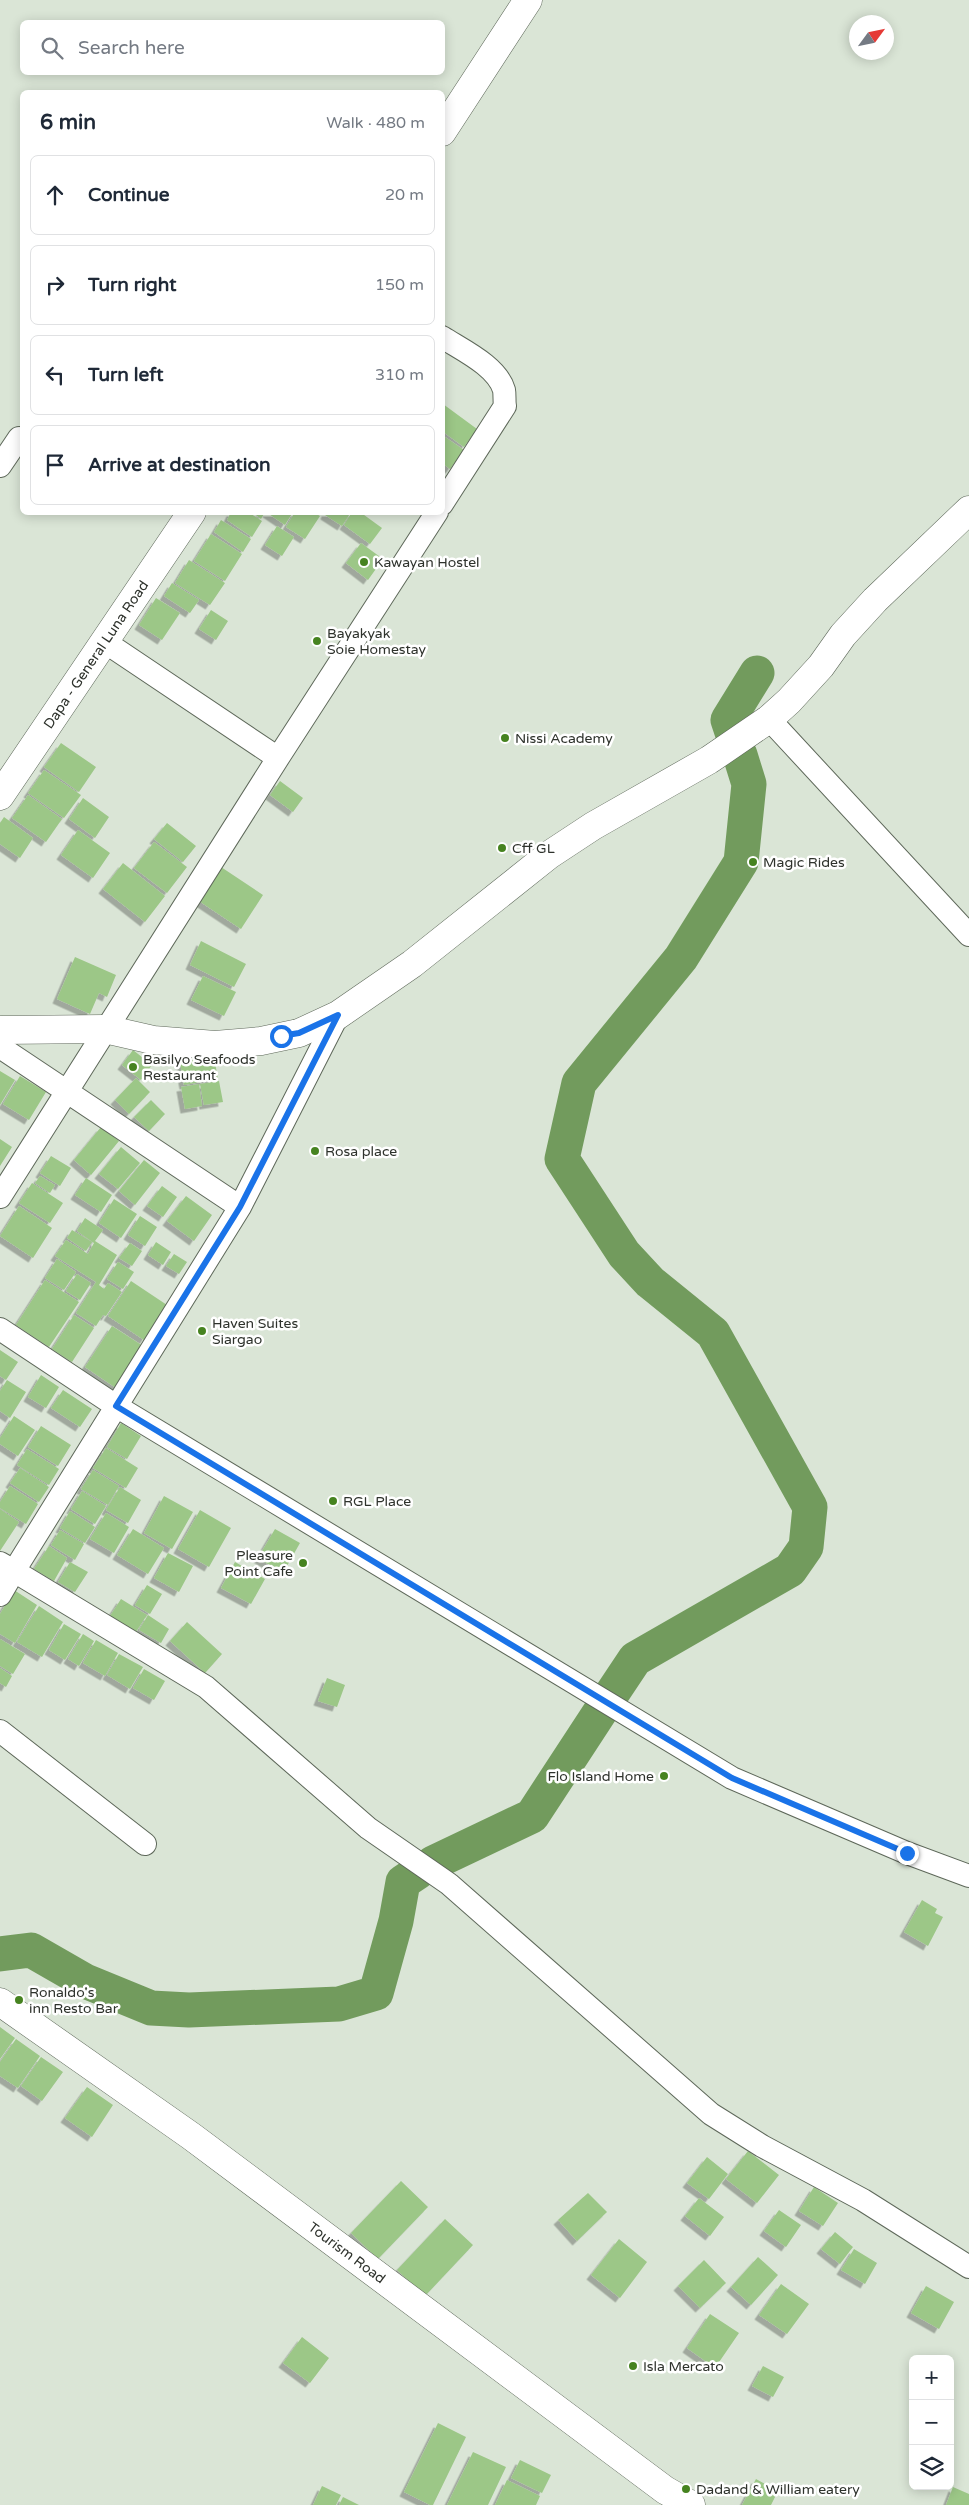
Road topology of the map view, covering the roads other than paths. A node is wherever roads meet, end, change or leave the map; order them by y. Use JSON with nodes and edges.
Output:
{"nodes":[{"id":1,"x":528,"y":0,"type":"edge"},
{"id":2,"x":445,"y":127,"type":"edge"},
{"id":3,"x":445,"y":338,"type":"edge"},
{"id":4,"x":18,"y":438,"type":"dead end"},
{"id":5,"x":0,"y":466,"type":"edge"},
{"id":6,"x":445,"y":499,"type":"edge"},
{"id":7,"x":969,"y":510,"type":"edge"},
{"id":8,"x":190,"y":515,"type":"edge"},
{"id":9,"x":435,"y":515,"type":"edge"},
{"id":10,"x":105,"y":642,"type":"junction"},
{"id":11,"x":769,"y":719,"type":"junction"},
{"id":12,"x":278,"y":758,"type":"junction"},
{"id":13,"x":0,"y":796,"type":"edge"},
{"id":14,"x":969,"y":935,"type":"edge"},
{"id":15,"x":338,"y":1015,"type":"junction"},
{"id":16,"x":105,"y":1029,"type":"junction"},
{"id":17,"x":0,"y":1030,"type":"edge"},
{"id":18,"x":0,"y":1047,"type":"edge"},
{"id":19,"x":67,"y":1091,"type":"junction"},
{"id":20,"x":0,"y":1197,"type":"edge"},
{"id":21,"x":240,"y":1207,"type":"junction"},
{"id":22,"x":0,"y":1329,"type":"edge"},
{"id":23,"x":116,"y":1406,"type":"junction"},
{"id":24,"x":7,"y":1567,"type":"edge"},
{"id":25,"x":0,"y":1595,"type":"edge"},
{"id":26,"x":0,"y":1731,"type":"edge"},
{"id":27,"x":145,"y":1844,"type":"dead end"},
{"id":28,"x":969,"y":1876,"type":"edge"},
{"id":29,"x":0,"y":2002,"type":"edge"},
{"id":30,"x":969,"y":2267,"type":"edge"},
{"id":31,"x":691,"y":2505,"type":"edge"}],
"edges":[{"from":1,"to":2,"type":"street"},
{"from":3,"to":6,"type":"street"},
{"from":4,"to":5,"type":"street"},
{"from":7,"to":11,"type":"street"},
{"from":8,"to":10,"type":"street","name":"Dapa - General Luna Road"},
{"from":9,"to":12,"type":"street"},
{"from":10,"to":12,"type":"street"},
{"from":10,"to":13,"type":"street","name":"Dapa - General Luna Road"},
{"from":11,"to":14,"type":"street"},
{"from":11,"to":15,"type":"street"},
{"from":12,"to":16,"type":"street"},
{"from":15,"to":16,"type":"street"},
{"from":15,"to":21,"type":"street"},
{"from":16,"to":17,"type":"street"},
{"from":16,"to":19,"type":"street"},
{"from":18,"to":19,"type":"street"},
{"from":19,"to":20,"type":"street"},
{"from":19,"to":21,"type":"street"},
{"from":21,"to":23,"type":"street"},
{"from":22,"to":23,"type":"street"},
{"from":23,"to":24,"type":"street"},
{"from":23,"to":28,"type":"street"},
{"from":24,"to":25,"type":"street"},
{"from":24,"to":30,"type":"street"},
{"from":26,"to":27,"type":"street"},
{"from":29,"to":31,"type":"street","name":"Tourism Road"}]}
